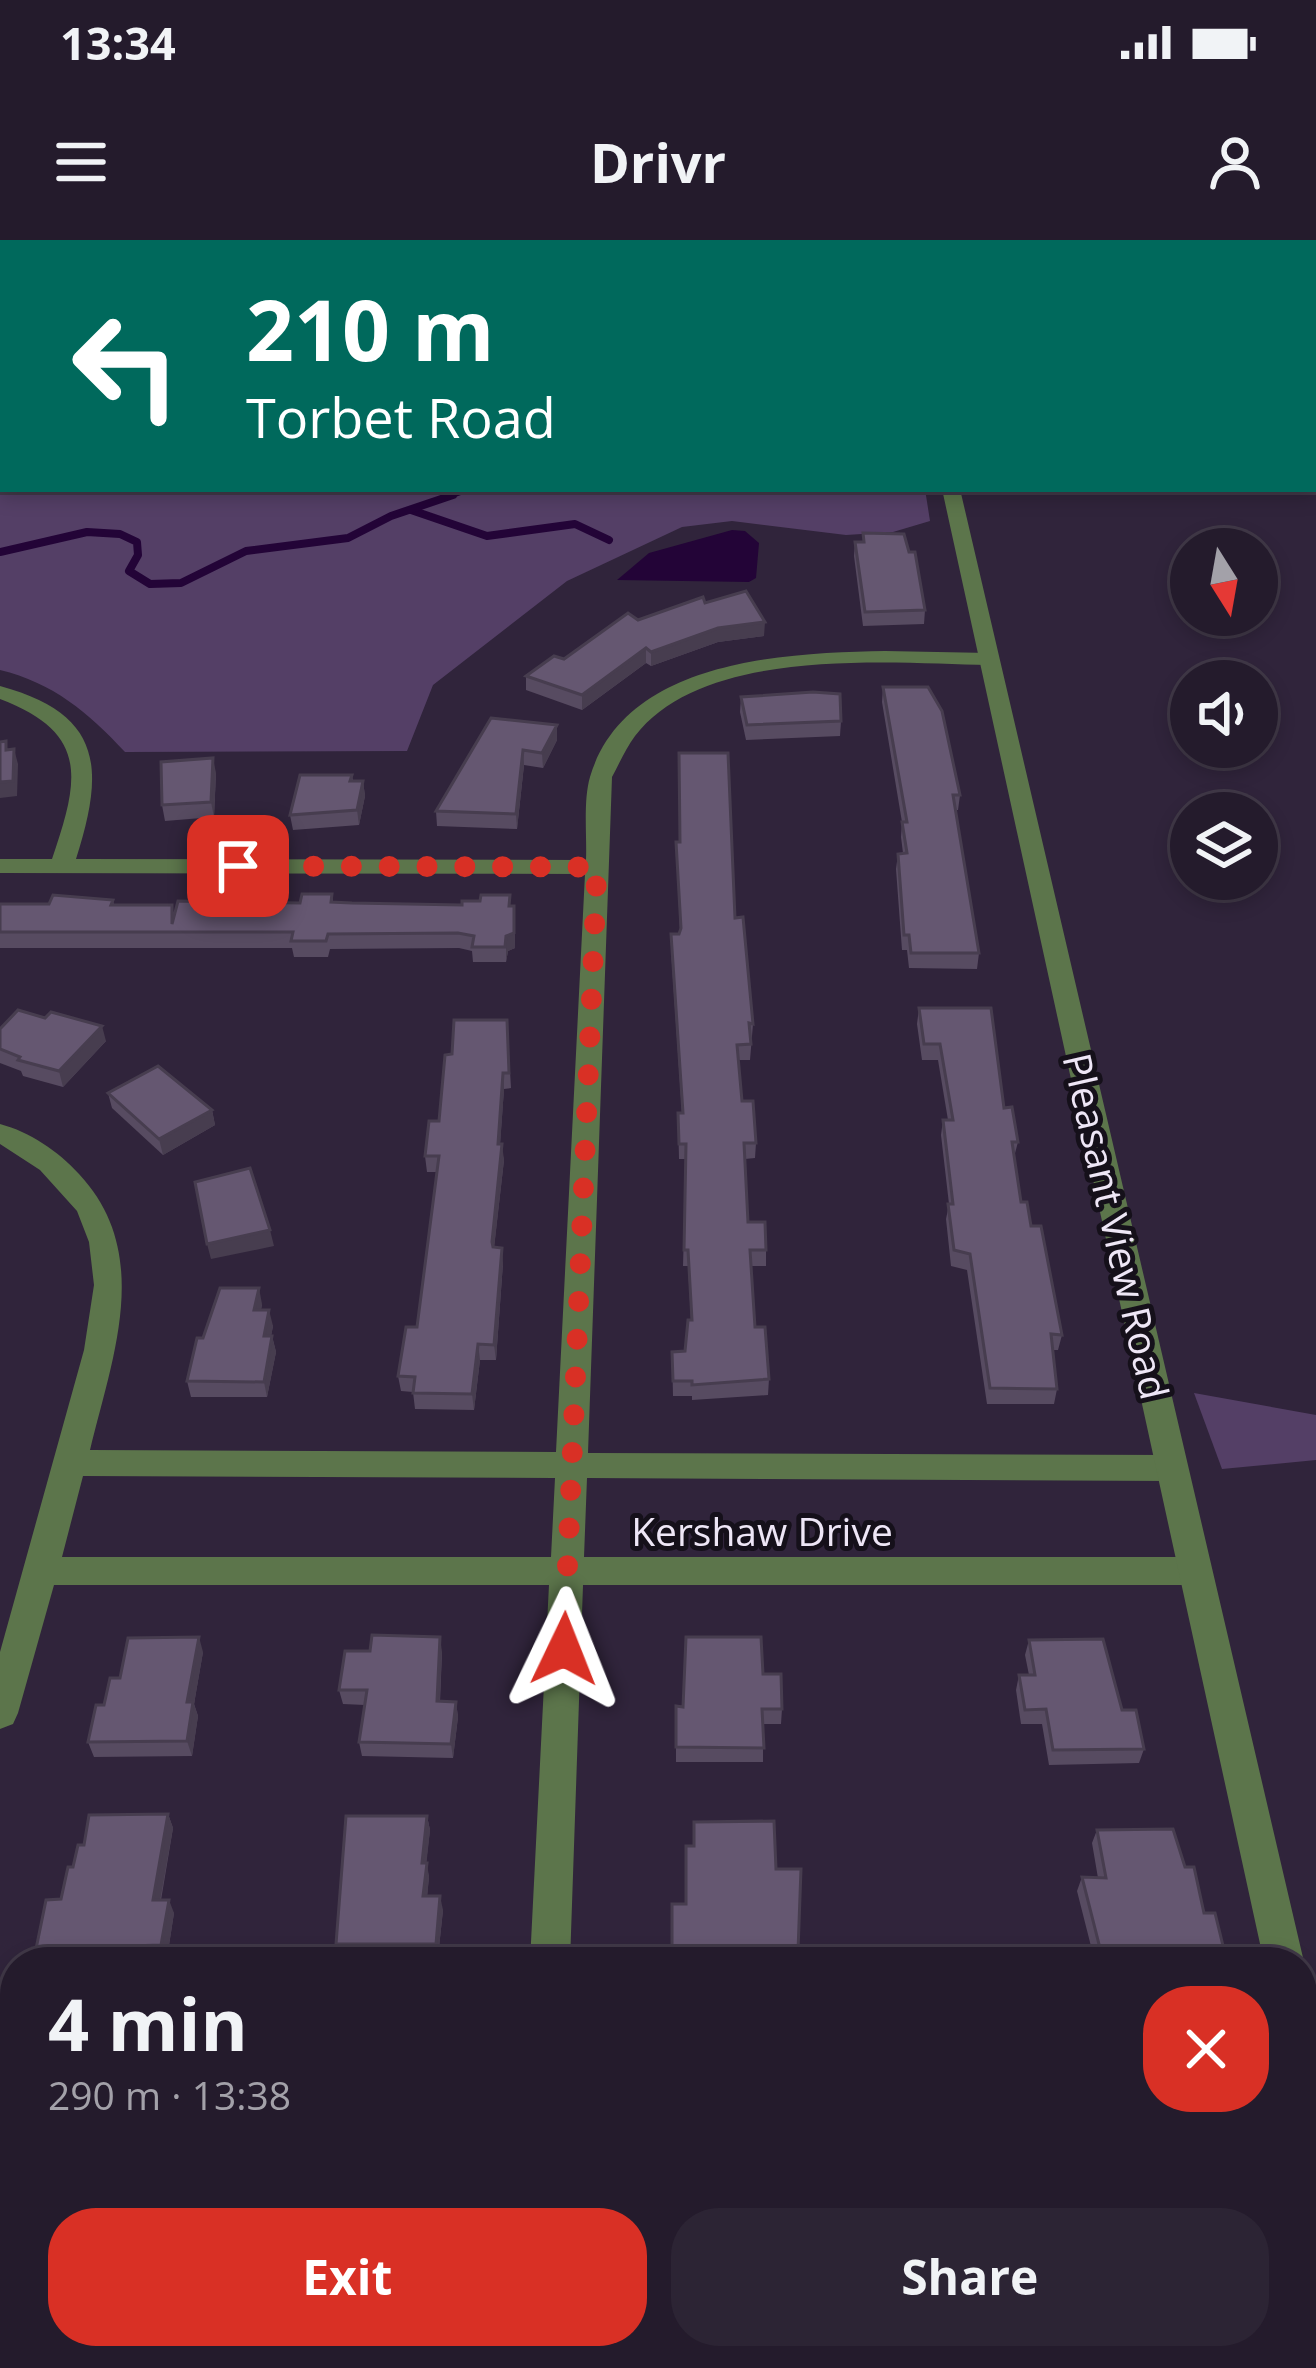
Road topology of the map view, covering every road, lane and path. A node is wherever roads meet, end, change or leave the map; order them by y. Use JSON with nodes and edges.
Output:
{"nodes":[{"id":1,"x":952,"y":492,"type":"edge"},
{"id":2,"x":989,"y":658,"type":"junction"},
{"id":3,"x":0,"y":692,"type":"edge"},
{"id":4,"x":62,"y":865,"type":"junction"},
{"id":5,"x":0,"y":866,"type":"edge"},
{"id":6,"x":597,"y":867,"type":"junction"},
{"id":7,"x":0,"y":1133,"type":"edge"},
{"id":8,"x":71,"y":1463,"type":"junction"},
{"id":9,"x":572,"y":1464,"type":"junction"},
{"id":10,"x":1172,"y":1468,"type":"junction"},
{"id":11,"x":567,"y":1570,"type":"junction"},
{"id":12,"x":41,"y":1571,"type":"junction"},
{"id":13,"x":1196,"y":1571,"type":"junction"},
{"id":14,"x":0,"y":1713,"type":"edge"},
{"id":15,"x":551,"y":1947,"type":"edge"},
{"id":16,"x":1281,"y":1947,"type":"edge"}],
"edges":[{"from":1,"to":2,"type":"street","name":"Pleasant View Road"},
{"from":2,"to":6,"type":"street"},
{"from":2,"to":10,"type":"street","name":"Pleasant View Road"},
{"from":3,"to":4,"type":"street"},
{"from":4,"to":5,"type":"street"},
{"from":4,"to":6,"type":"street"},
{"from":6,"to":9,"type":"street"},
{"from":7,"to":8,"type":"street"},
{"from":8,"to":9,"type":"street","name":"Kershaw Drive"},
{"from":8,"to":12,"type":"street"},
{"from":9,"to":10,"type":"street","name":"Kershaw Drive"},
{"from":9,"to":11,"type":"street"},
{"from":10,"to":13,"type":"street","name":"Pleasant View Road"},
{"from":11,"to":12,"type":"street","name":"Kershaw Drive"},
{"from":11,"to":13,"type":"street","name":"Kershaw Drive"},
{"from":11,"to":15,"type":"street"},
{"from":12,"to":14,"type":"street"},
{"from":13,"to":16,"type":"street","name":"Pleasant View Road"}]}
